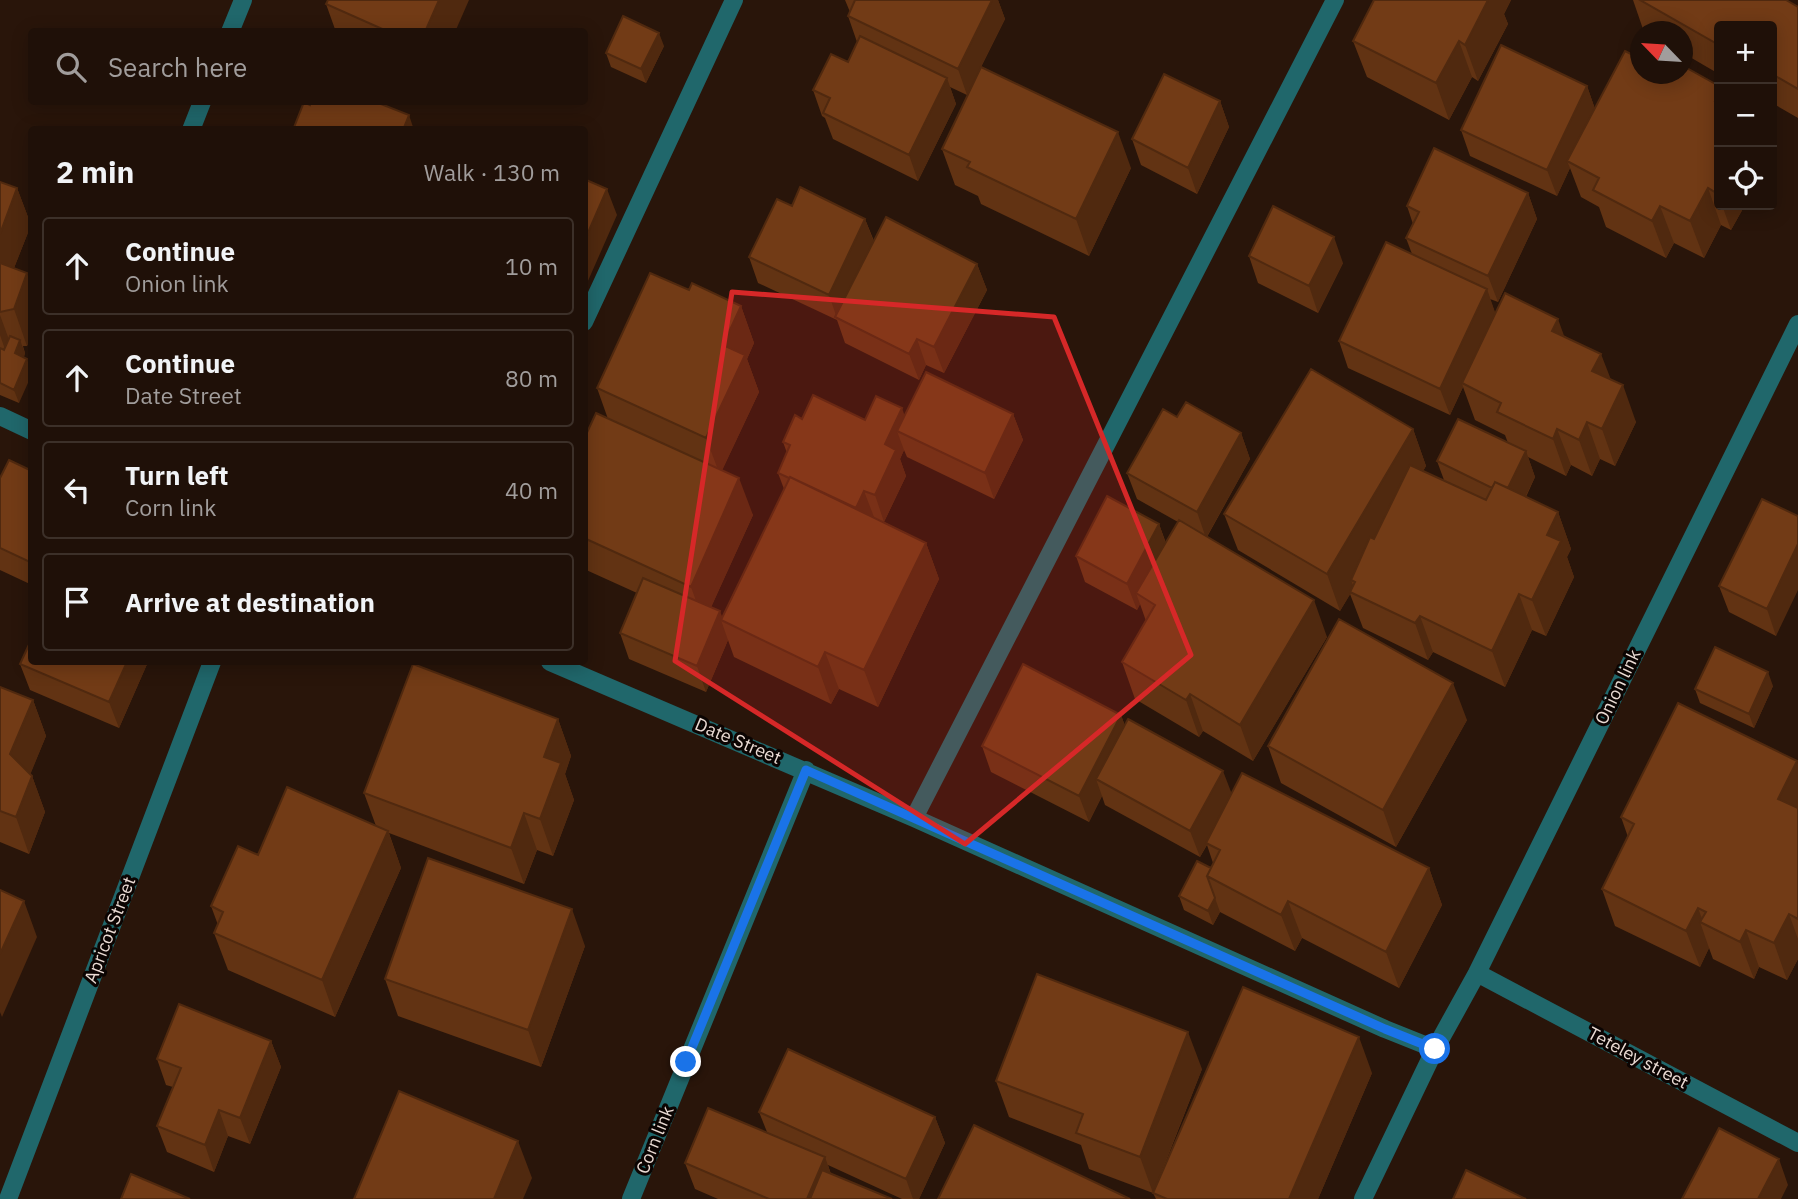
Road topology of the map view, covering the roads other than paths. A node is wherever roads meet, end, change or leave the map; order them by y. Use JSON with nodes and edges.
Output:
{"nodes":[{"id":1,"x":243,"y":0,"type":"edge"},
{"id":2,"x":734,"y":0,"type":"edge"},
{"id":3,"x":1335,"y":0,"type":"edge"},
{"id":4,"x":232,"y":28,"type":"edge"},
{"id":5,"x":201,"y":105,"type":"edge"},
{"id":6,"x":193,"y":126,"type":"edge"},
{"id":7,"x":588,"y":313,"type":"edge"},
{"id":8,"x":1798,"y":324,"type":"edge"},
{"id":9,"x":0,"y":416,"type":"edge"},
{"id":10,"x":28,"y":429,"type":"edge"},
{"id":11,"x":211,"y":665,"type":"edge"},
{"id":12,"x":557,"y":665,"type":"edge"},
{"id":13,"x":806,"y":770,"type":"junction"},
{"id":14,"x":914,"y":818,"type":"junction"},
{"id":15,"x":1478,"y":973,"type":"junction"},
{"id":16,"x":1435,"y":1049,"type":"junction"},
{"id":17,"x":1798,"y":1143,"type":"edge"},
{"id":18,"x":8,"y":1199,"type":"edge"},
{"id":19,"x":631,"y":1199,"type":"edge"},
{"id":20,"x":1363,"y":1199,"type":"edge"}],
"edges":[{"from":1,"to":4,"type":"street"},
{"from":2,"to":7,"type":"street"},
{"from":3,"to":14,"type":"street"},
{"from":5,"to":6,"type":"street"},
{"from":8,"to":15,"type":"street","name":"Onion link"},
{"from":9,"to":10,"type":"street"},
{"from":11,"to":18,"type":"street","name":"Apricot Street"},
{"from":12,"to":13,"type":"street","name":"Date Street"},
{"from":13,"to":14,"type":"street","name":"Date Street"},
{"from":13,"to":19,"type":"street","name":"Corn link"},
{"from":14,"to":16,"type":"street","name":"Date Street"},
{"from":15,"to":16,"type":"street","name":"Onion link"},
{"from":15,"to":17,"type":"street","name":"Teteley street"},
{"from":16,"to":20,"type":"street","name":"Onion link"}]}
